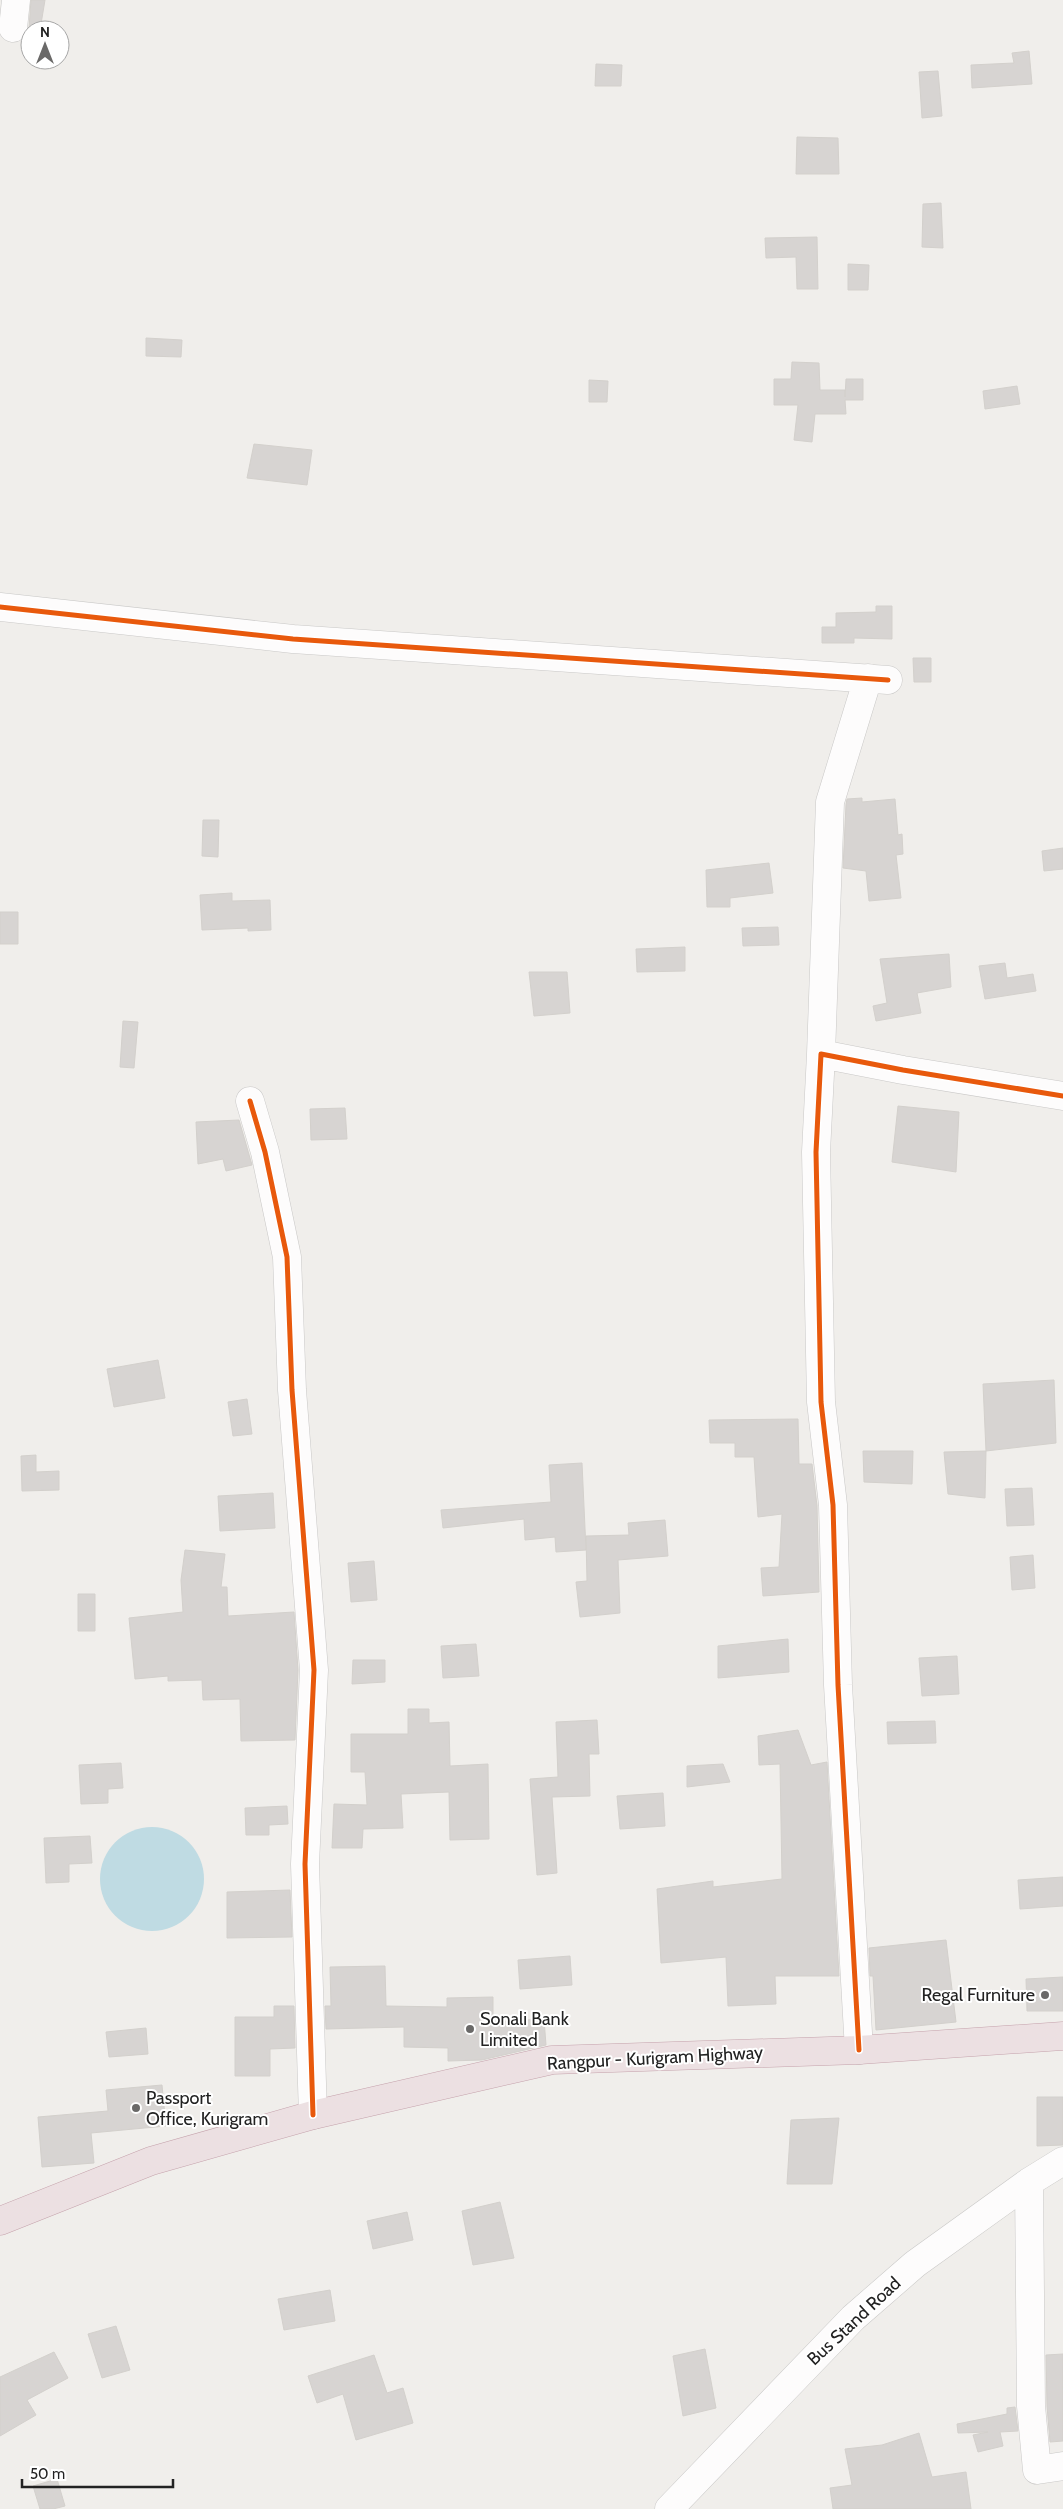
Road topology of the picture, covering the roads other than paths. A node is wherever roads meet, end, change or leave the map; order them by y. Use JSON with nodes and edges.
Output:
{"nodes":[{"id":1,"x":16,"y":0,"type":"edge"},
{"id":2,"x":13,"y":28,"type":"dead end"},
{"id":3,"x":0,"y":607,"type":"edge"},
{"id":4,"x":821,"y":1054,"type":"junction"},
{"id":5,"x":1063,"y":1096,"type":"edge"},
{"id":6,"x":250,"y":1100,"type":"dead end"},
{"id":7,"x":1063,"y":2036,"type":"edge"},
{"id":8,"x":859,"y":2050,"type":"junction"},
{"id":9,"x":313,"y":2114,"type":"junction"},
{"id":10,"x":1063,"y":2161,"type":"edge"},
{"id":11,"x":1029,"y":2182,"type":"junction"},
{"id":12,"x":0,"y":2221,"type":"edge"},
{"id":13,"x":1063,"y":2466,"type":"edge"},
{"id":14,"x":669,"y":2509,"type":"edge"}],
"edges":[{"from":1,"to":2,"type":"street"},
{"from":3,"to":4,"type":"street"},
{"from":4,"to":5,"type":"street"},
{"from":4,"to":8,"type":"street"},
{"from":6,"to":9,"type":"street"},
{"from":7,"to":8,"type":"highway","name":"Rangpur - Kurigram Highway"},
{"from":8,"to":9,"type":"highway","name":"Rangpur - Kurigram Highway"},
{"from":9,"to":12,"type":"highway","name":"Rangpur - Kurigram Highway"},
{"from":10,"to":11,"type":"street","name":"Bus Stand Road"},
{"from":11,"to":13,"type":"street"},
{"from":11,"to":14,"type":"street","name":"Bus Stand Road"}]}
